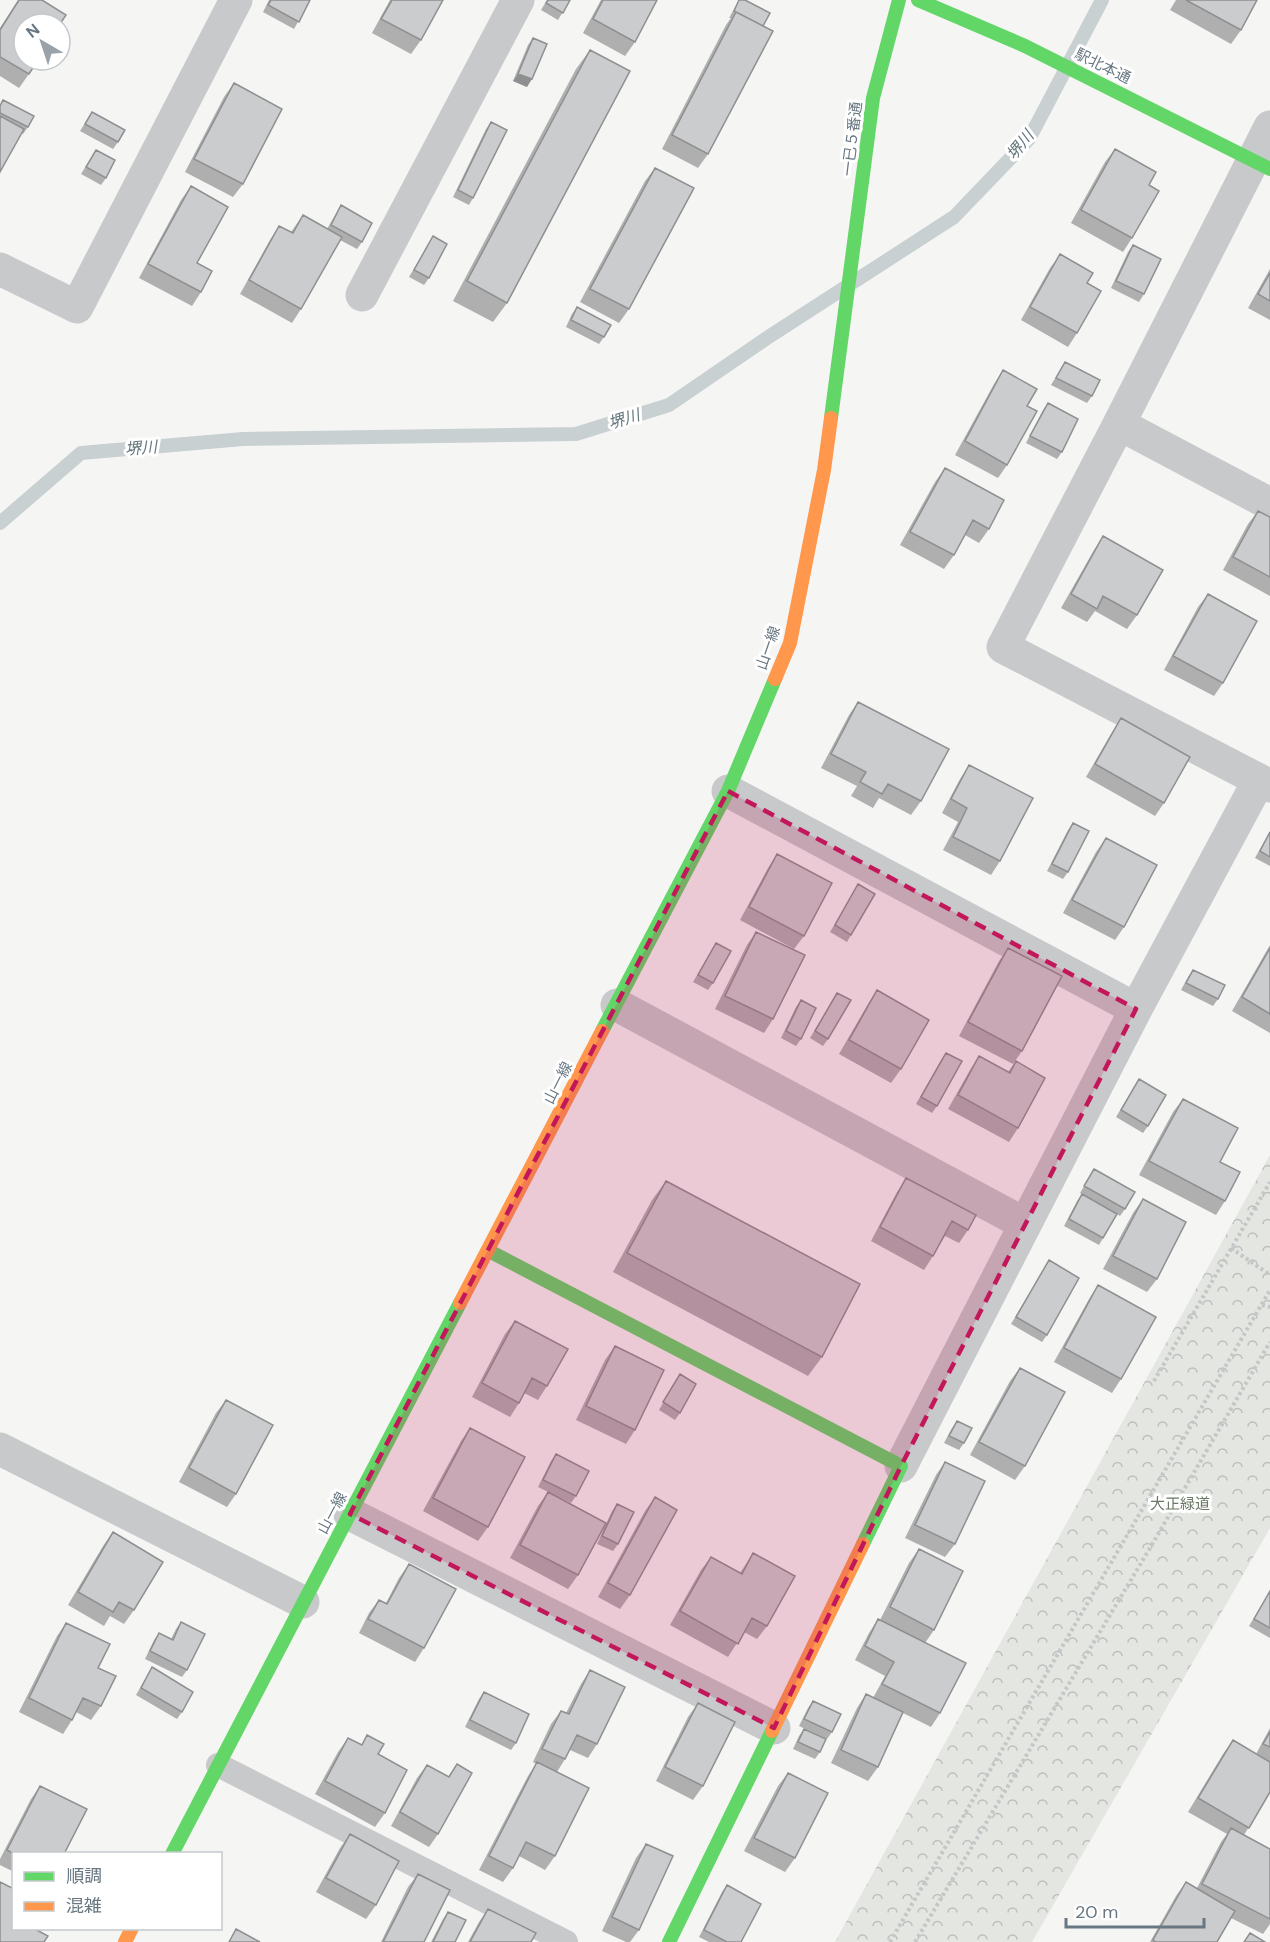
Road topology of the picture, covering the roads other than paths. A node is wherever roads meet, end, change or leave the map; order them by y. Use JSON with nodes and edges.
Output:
{"nodes":[{"id":1,"x":236,"y":0,"type":"edge"},
{"id":2,"x":518,"y":0,"type":"edge"},
{"id":3,"x":899,"y":0,"type":"edge"},
{"id":4,"x":918,"y":0,"type":"edge"},
{"id":5,"x":1270,"y":127,"type":"edge"},
{"id":6,"x":1261,"y":165,"type":"edge"},
{"id":7,"x":0,"y":269,"type":"edge"},
{"id":8,"x":849,"y":285,"type":"joint"},
{"id":9,"x":362,"y":295,"type":"dead end"},
{"id":10,"x":1119,"y":424,"type":"junction"},
{"id":11,"x":1270,"y":504,"type":"edge"},
{"id":12,"x":1265,"y":783,"type":"edge"},
{"id":13,"x":728,"y":791,"type":"junction"},
{"id":14,"x":617,"y":1005,"type":"junction"},
{"id":15,"x":1136,"y":1009,"type":"junction"},
{"id":16,"x":1025,"y":1224,"type":"junction"},
{"id":17,"x":489,"y":1251,"type":"junction"},
{"id":18,"x":0,"y":1449,"type":"edge"},
{"id":19,"x":902,"y":1466,"type":"junction"},
{"id":20,"x":350,"y":1514,"type":"junction"},
{"id":21,"x":303,"y":1602,"type":"junction"},
{"id":22,"x":774,"y":1728,"type":"junction"},
{"id":23,"x":218,"y":1765,"type":"junction"},
{"id":24,"x":173,"y":1852,"type":"edge"},
{"id":25,"x":566,"y":1942,"type":"edge"},
{"id":26,"x":669,"y":1942,"type":"edge"}],
"edges":[{"from":1,"to":7,"type":"street"},
{"from":2,"to":9,"type":"street"},
{"from":3,"to":8,"type":"street","name":"一已５番通"},
{"from":4,"to":6,"type":"street","name":"駅北本通"},
{"from":5,"to":6,"type":"street"},
{"from":6,"to":10,"type":"street"},
{"from":8,"to":13,"type":"street","name":"山一線"},
{"from":10,"to":11,"type":"street"},
{"from":10,"to":12,"type":"street"},
{"from":12,"to":15,"type":"street"},
{"from":13,"to":14,"type":"street","name":"山一線"},
{"from":13,"to":15,"type":"street"},
{"from":14,"to":16,"type":"street"},
{"from":14,"to":17,"type":"street","name":"山一線"},
{"from":15,"to":16,"type":"street"},
{"from":16,"to":19,"type":"street"},
{"from":17,"to":19,"type":"street"},
{"from":17,"to":20,"type":"street","name":"山一線"},
{"from":18,"to":21,"type":"street"},
{"from":19,"to":22,"type":"street"},
{"from":20,"to":21,"type":"street","name":"山一線"},
{"from":20,"to":22,"type":"street"},
{"from":21,"to":23,"type":"street","name":"山一線"},
{"from":22,"to":26,"type":"street"},
{"from":23,"to":24,"type":"street","name":"山一線"},
{"from":23,"to":25,"type":"lane"}]}
